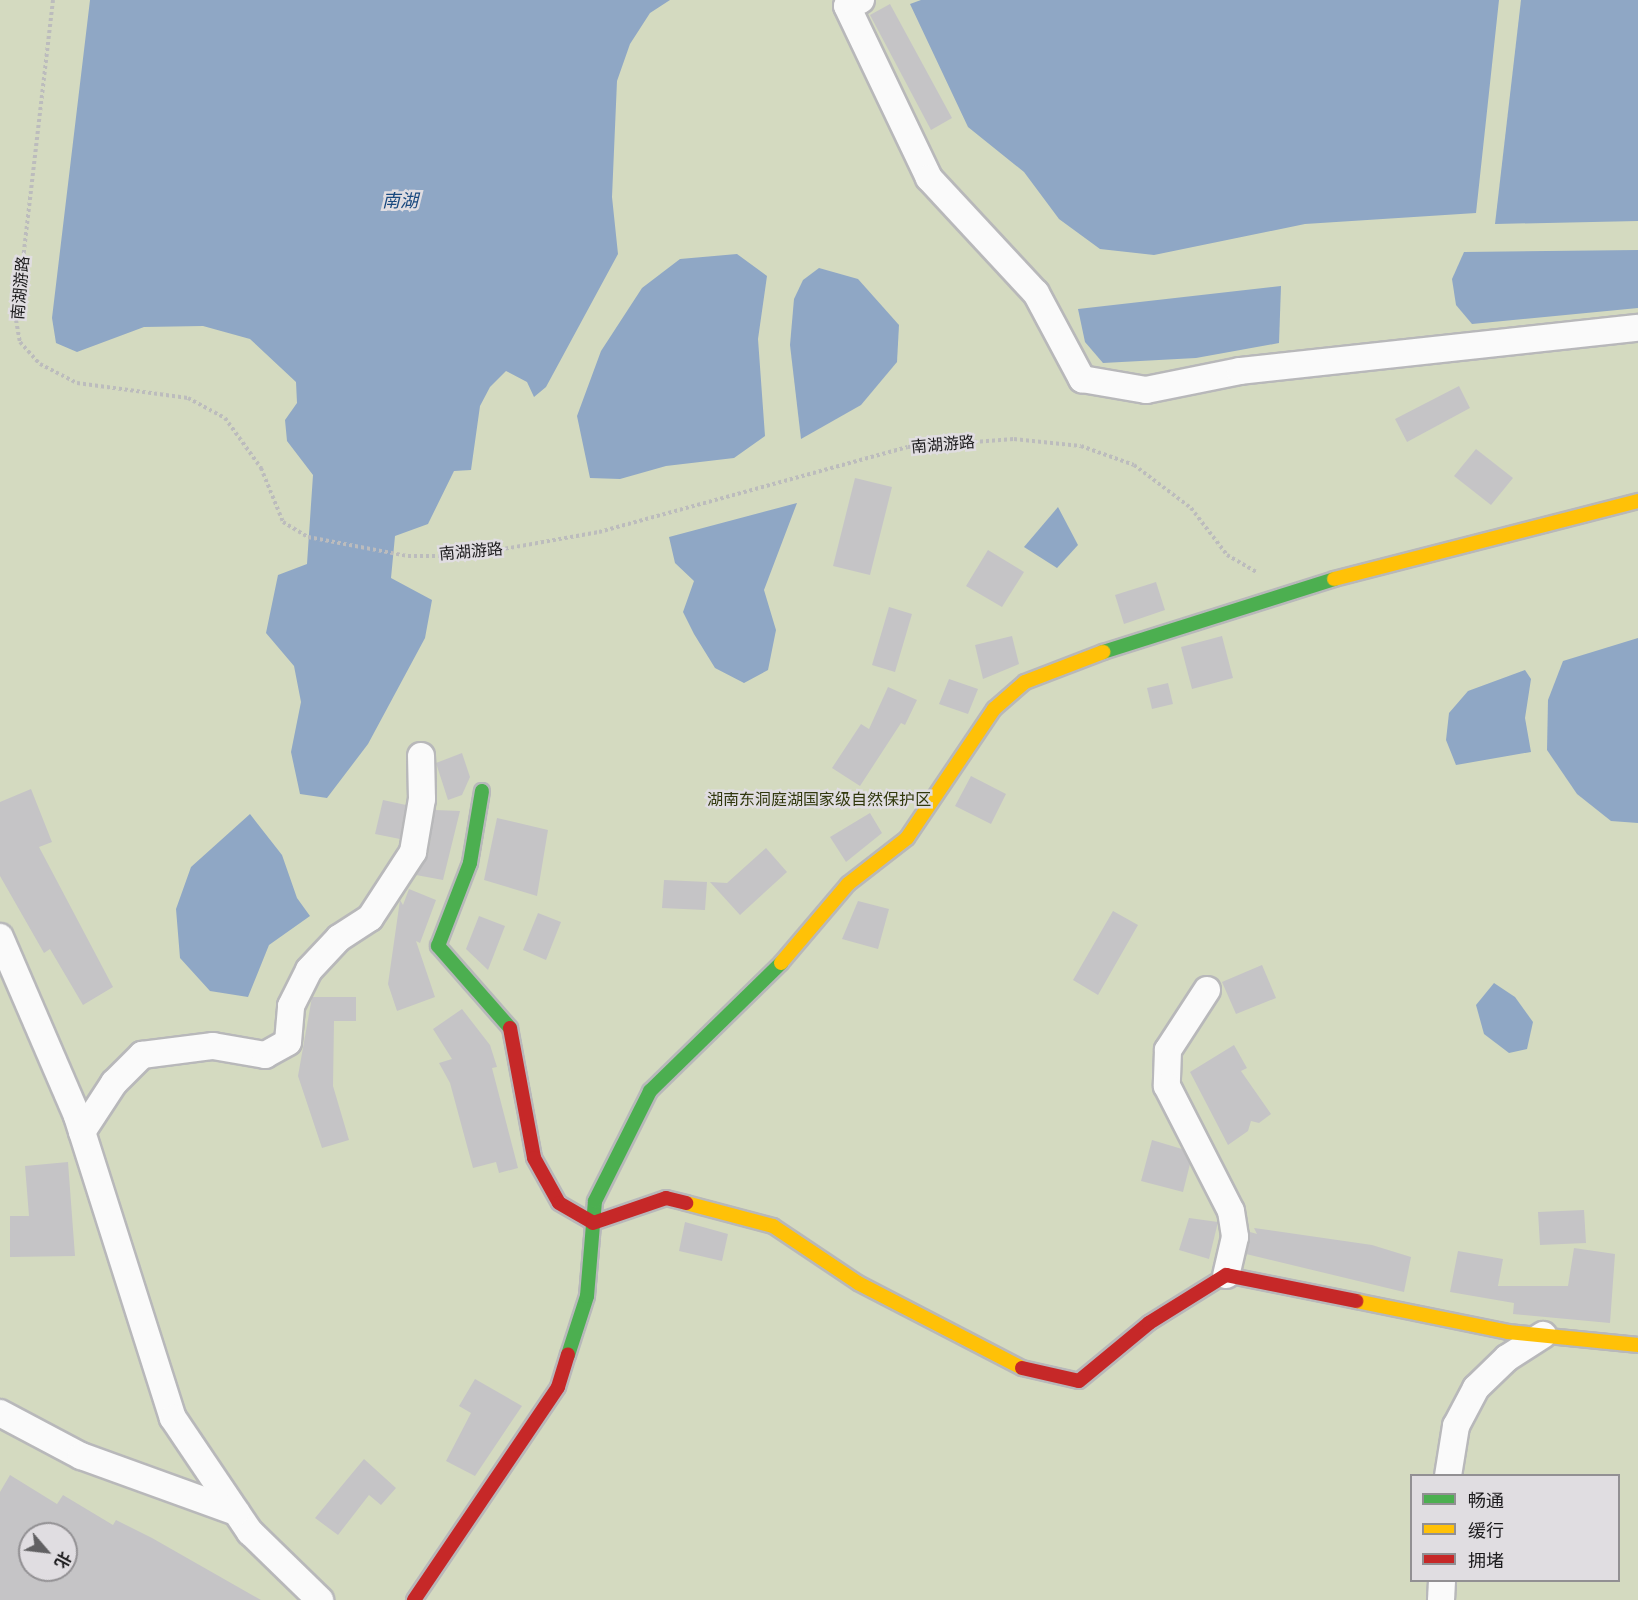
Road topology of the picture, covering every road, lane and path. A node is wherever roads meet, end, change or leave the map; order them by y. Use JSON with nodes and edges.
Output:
{"nodes":[{"id":1,"x":52,"y":0,"type":"edge"},
{"id":2,"x":861,"y":0,"type":"edge"},
{"id":3,"x":1638,"y":328,"type":"edge"},
{"id":4,"x":1638,"y":501,"type":"edge"},
{"id":5,"x":1291,"y":592,"type":"junction"},
{"id":6,"x":421,"y":756,"type":"dead end"},
{"id":7,"x":482,"y":791,"type":"dead end"},
{"id":8,"x":0,"y":937,"type":"edge"},
{"id":9,"x":1206,"y":990,"type":"dead end"},
{"id":10,"x":82,"y":1132,"type":"junction"},
{"id":11,"x":593,"y":1223,"type":"junction"},
{"id":12,"x":1226,"y":1275,"type":"junction"},
{"id":13,"x":1543,"y":1335,"type":"junction"},
{"id":14,"x":1638,"y":1345,"type":"edge"},
{"id":15,"x":0,"y":1413,"type":"edge"},
{"id":16,"x":1449,"y":1474,"type":"edge"},
{"id":17,"x":236,"y":1512,"type":"junction"},
{"id":18,"x":1442,"y":1582,"type":"edge"},
{"id":19,"x":320,"y":1600,"type":"edge"},
{"id":20,"x":414,"y":1600,"type":"edge"},
{"id":21,"x":1441,"y":1600,"type":"edge"}],
"edges":[{"from":1,"to":5,"type":"path","name":"南湖游路"},
{"from":2,"to":3,"type":"street"},
{"from":4,"to":5,"type":"street"},
{"from":5,"to":11,"type":"street"},
{"from":6,"to":10,"type":"street"},
{"from":7,"to":11,"type":"street"},
{"from":8,"to":10,"type":"street"},
{"from":9,"to":12,"type":"street"},
{"from":10,"to":17,"type":"street"},
{"from":11,"to":12,"type":"street"},
{"from":11,"to":20,"type":"street"},
{"from":12,"to":13,"type":"street"},
{"from":13,"to":14,"type":"street"},
{"from":13,"to":16,"type":"street"},
{"from":15,"to":17,"type":"street"},
{"from":17,"to":19,"type":"street"},
{"from":18,"to":21,"type":"street"}]}
